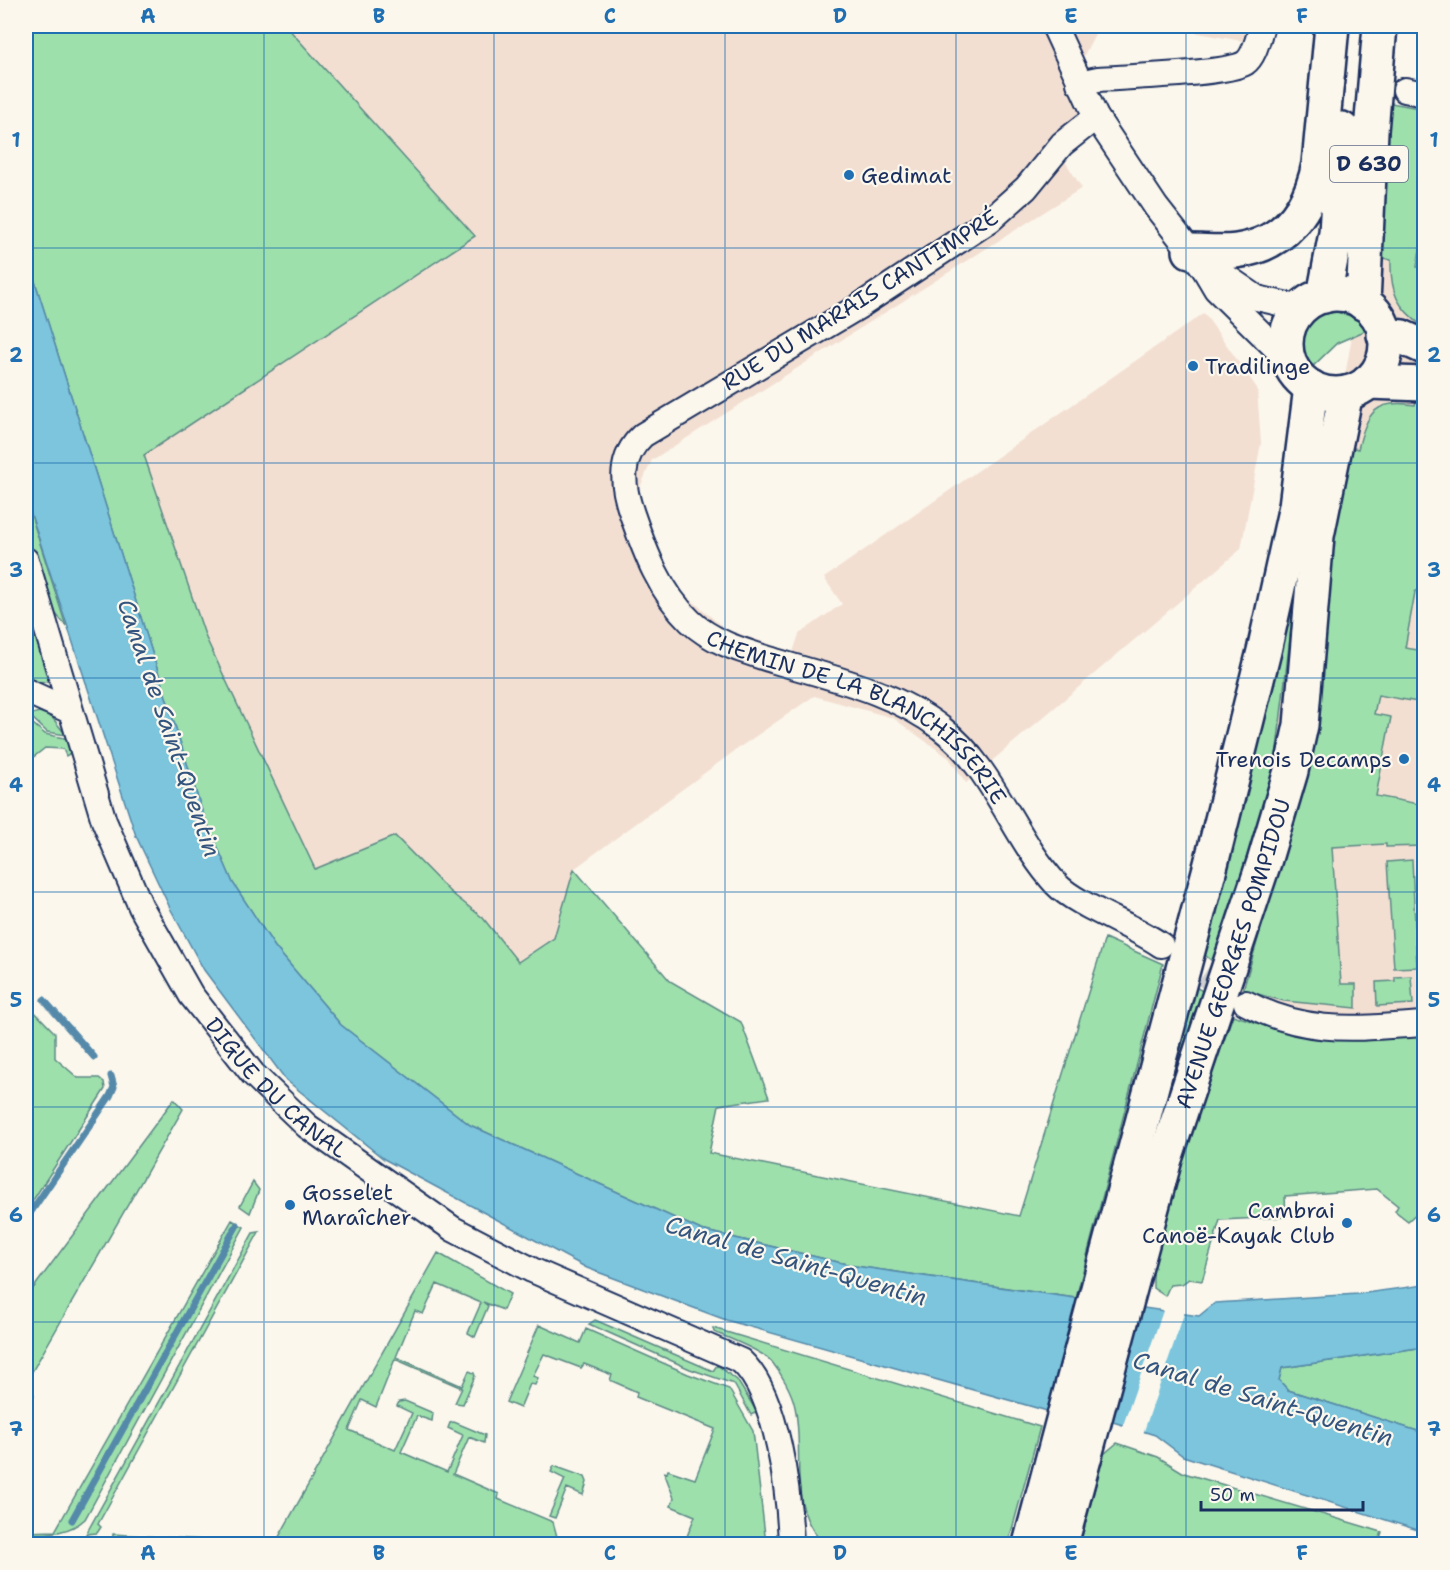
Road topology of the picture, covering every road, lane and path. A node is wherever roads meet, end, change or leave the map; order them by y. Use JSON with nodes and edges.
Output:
{"nodes":[{"id":1,"x":1054,"y":26,"type":"edge"},
{"id":2,"x":1262,"y":26,"type":"edge"},
{"id":3,"x":1332,"y":26,"type":"edge"},
{"id":4,"x":1349,"y":26,"type":"edge"},
{"id":5,"x":1380,"y":26,"type":"edge"},
{"id":6,"x":1079,"y":83,"type":"junction"},
{"id":7,"x":1096,"y":117,"type":"junction"},
{"id":8,"x":1197,"y":259,"type":"junction"},
{"id":9,"x":1313,"y":302,"type":"junction"},
{"id":10,"x":1363,"y":303,"type":"junction"},
{"id":11,"x":1384,"y":335,"type":"junction"},
{"id":12,"x":1425,"y":347,"type":"edge"},
{"id":13,"x":1288,"y":360,"type":"junction"},
{"id":14,"x":1425,"y":384,"type":"edge"},
{"id":15,"x":1311,"y":387,"type":"junction"},
{"id":16,"x":1357,"y":387,"type":"junction"},
{"id":17,"x":636,"y":441,"type":"joint"},
{"id":18,"x":26,"y":560,"type":"edge"},
{"id":19,"x":26,"y":691,"type":"edge"},
{"id":20,"x":70,"y":711,"type":"junction"},
{"id":21,"x":1161,"y":945,"type":"tunnel mouth"},
{"id":22,"x":1246,"y":1003,"type":"tunnel mouth"},
{"id":23,"x":1425,"y":1024,"type":"edge"},
{"id":24,"x":791,"y":1521,"type":"junction"},
{"id":25,"x":1046,"y":1542,"type":"edge"},
{"id":26,"x":791,"y":1545,"type":"edge"},
{"id":27,"x":810,"y":1545,"type":"edge"}],
"edges":[{"from":1,"to":6,"type":"street"},
{"from":2,"to":6,"type":"street"},
{"from":3,"to":8,"type":"main road"},
{"from":4,"to":9,"type":"main road","number":"D 630"},
{"from":5,"to":10,"type":"main road","number":"D 630"},
{"from":6,"to":7,"type":"street"},
{"from":7,"to":8,"type":"street"},
{"from":7,"to":17,"type":"street","name":"RUE DU MARAIS CANTIMPRÉ"},
{"from":8,"to":9,"type":"street"},
{"from":8,"to":13,"type":"street"},
{"from":9,"to":10,"type":"main road"},
{"from":9,"to":13,"type":"main road"},
{"from":10,"to":11,"type":"main road"},
{"from":11,"to":12,"type":"main road"},
{"from":11,"to":16,"type":"main road"},
{"from":13,"to":15,"type":"main road"},
{"from":14,"to":16,"type":"main road"},
{"from":15,"to":16,"type":"main road"},
{"from":15,"to":25,"type":"main road","name":"AVENUE GEORGES POMPIDOU"},
{"from":16,"to":25,"type":"main road","name":"AVENUE GEORGES POMPIDOU"},
{"from":17,"to":21,"type":"street","name":"CHEMIN DE LA BLANCHISSERIE"},
{"from":18,"to":20,"type":"street","name":"DIGUE DU CANAL"},
{"from":19,"to":20,"type":"street"},
{"from":20,"to":24,"type":"street","name":"DIGUE DU CANAL"},
{"from":22,"to":23,"type":"street"},
{"from":24,"to":26,"type":"street","name":"DIGUE DU CANAL"},
{"from":24,"to":27,"type":"street"}]}
